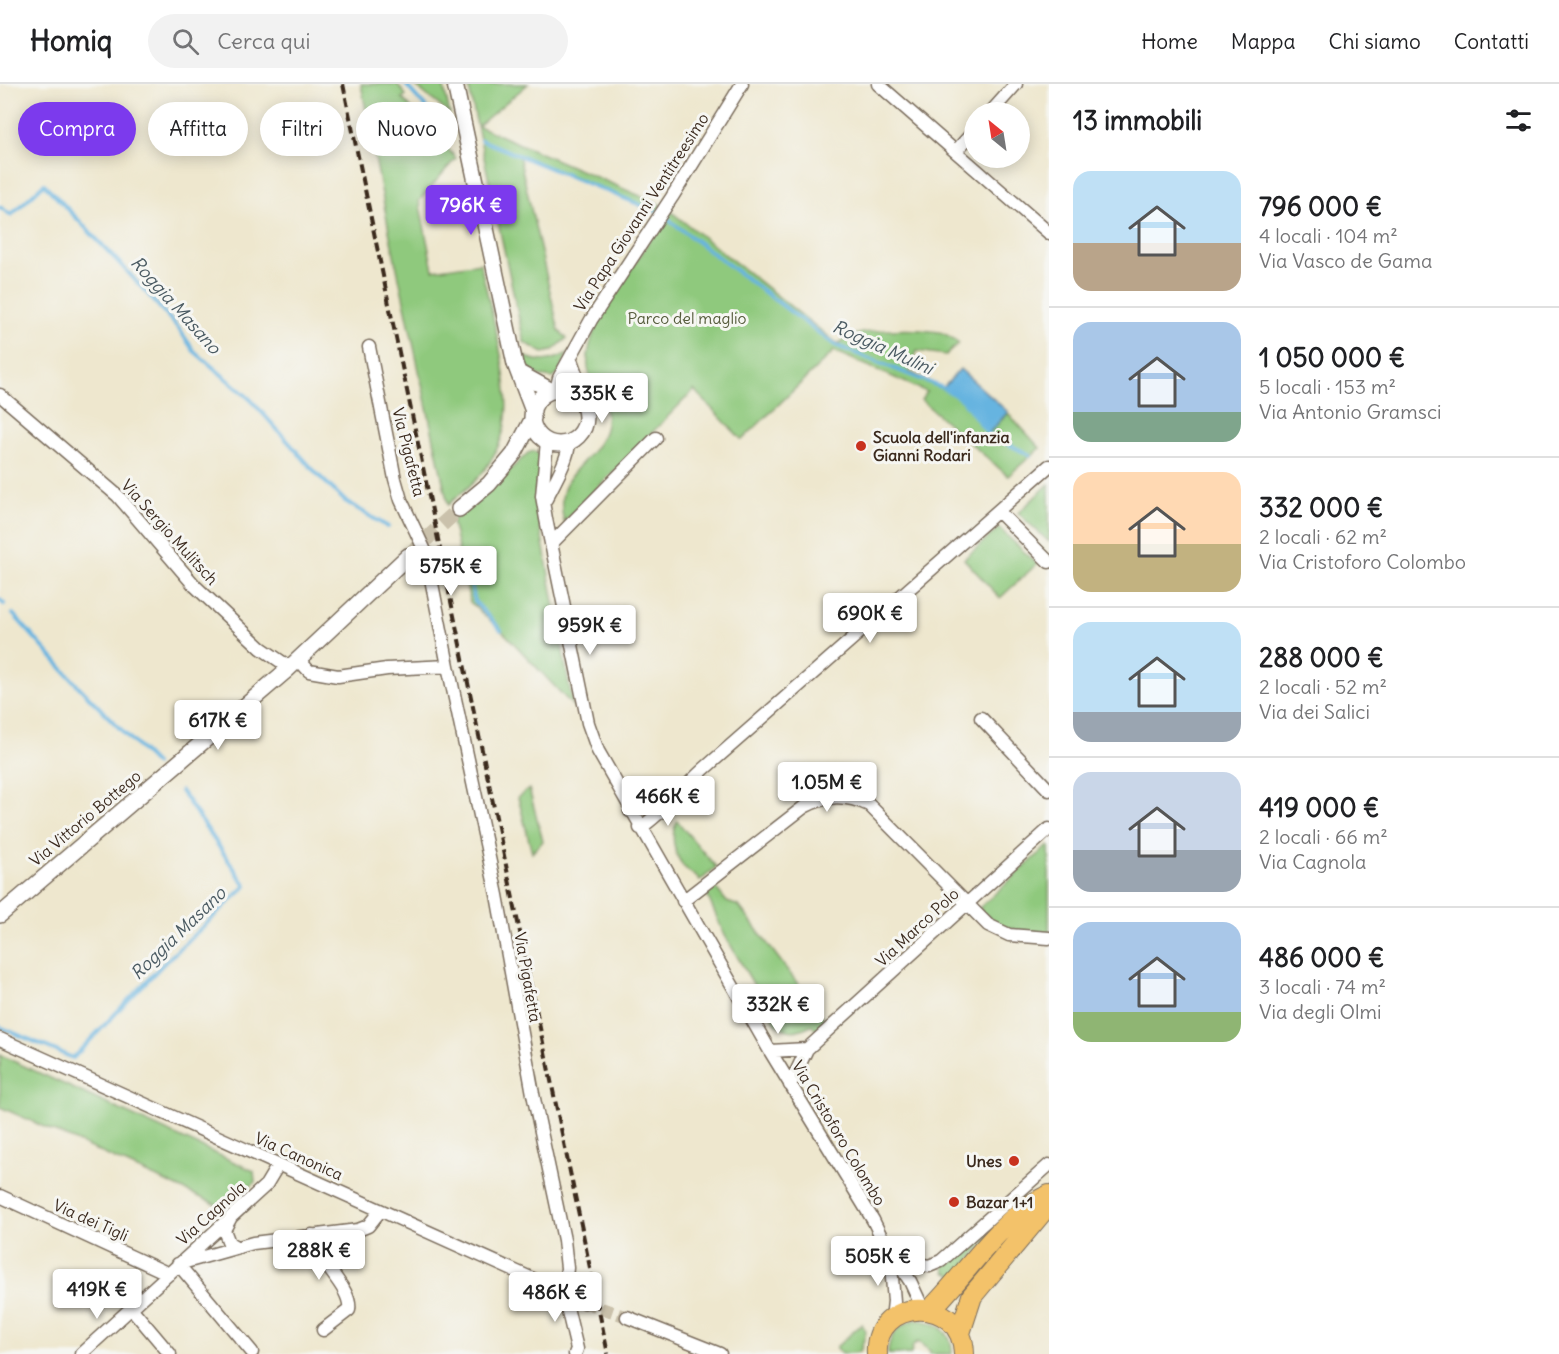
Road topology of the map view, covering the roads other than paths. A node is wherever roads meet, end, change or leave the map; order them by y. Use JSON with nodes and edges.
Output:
{"nodes":[{"id":1,"x":455,"y":84,"type":"edge"},
{"id":2,"x":742,"y":84,"type":"edge"},
{"id":3,"x":878,"y":84,"type":"edge"},
{"id":4,"x":1016,"y":84,"type":"edge"},
{"id":5,"x":999,"y":102,"type":"edge"},
{"id":6,"x":964,"y":142,"type":"edge"},
{"id":7,"x":956,"y":151,"type":"junction"},
{"id":8,"x":1047,"y":226,"type":"edge"},
{"id":9,"x":369,"y":347,"type":"dead end"},
{"id":10,"x":571,"y":360,"type":"junction"},
{"id":11,"x":521,"y":374,"type":"junction"},
{"id":12,"x":554,"y":391,"type":"junction"},
{"id":13,"x":0,"y":395,"type":"edge"},
{"id":14,"x":577,"y":397,"type":"junction"},
{"id":15,"x":533,"y":415,"type":"junction"},
{"id":16,"x":656,"y":438,"type":"dead end"},
{"id":17,"x":546,"y":440,"type":"junction"},
{"id":18,"x":569,"y":442,"type":"junction"},
{"id":19,"x":514,"y":454,"type":"junction"},
{"id":20,"x":1049,"y":466,"type":"edge"},
{"id":21,"x":545,"y":503,"type":"junction"},
{"id":22,"x":459,"y":509,"type":"tunnel mouth"},
{"id":23,"x":998,"y":511,"type":"junction"},
{"id":24,"x":552,"y":543,"type":"junction"},
{"id":25,"x":408,"y":556,"type":"tunnel mouth"},
{"id":26,"x":1049,"y":562,"type":"edge"},
{"id":27,"x":293,"y":663,"type":"junction"},
{"id":28,"x":448,"y":666,"type":"junction"},
{"id":29,"x":981,"y":718,"type":"dead end"},
{"id":30,"x":1049,"y":790,"type":"edge"},
{"id":31,"x":670,"y":800,"type":"junction"},
{"id":32,"x":630,"y":811,"type":"junction"},
{"id":33,"x":640,"y":828,"type":"junction"},
{"id":34,"x":1049,"y":829,"type":"edge"},
{"id":35,"x":683,"y":901,"type":"junction"},
{"id":36,"x":966,"y":904,"type":"junction"},
{"id":37,"x":0,"y":915,"type":"edge"},
{"id":38,"x":1049,"y":938,"type":"edge"},
{"id":39,"x":0,"y":1039,"type":"edge"},
{"id":40,"x":807,"y":1049,"type":"junction"},
{"id":41,"x":770,"y":1051,"type":"junction"},
{"id":42,"x":790,"y":1086,"type":"junction"},
{"id":43,"x":1049,"y":1165,"type":"edge"},
{"id":44,"x":278,"y":1166,"type":"junction"},
{"id":45,"x":1034,"y":1178,"type":"junction"},
{"id":46,"x":0,"y":1196,"type":"edge"},
{"id":47,"x":1043,"y":1201,"type":"edge"},
{"id":48,"x":380,"y":1211,"type":"junction"},
{"id":49,"x":233,"y":1215,"type":"junction"},
{"id":50,"x":312,"y":1235,"type":"junction"},
{"id":51,"x":236,"y":1247,"type":"junction"},
{"id":52,"x":893,"y":1257,"type":"junction"},
{"id":53,"x":178,"y":1264,"type":"junction"},
{"id":54,"x":169,"y":1274,"type":"junction"},
{"id":55,"x":564,"y":1295,"type":"junction"},
{"id":56,"x":584,"y":1302,"type":"tunnel mouth"},
{"id":57,"x":132,"y":1309,"type":"junction"},
{"id":58,"x":926,"y":1309,"type":"junction"},
{"id":59,"x":627,"y":1317,"type":"tunnel mouth"},
{"id":60,"x":892,"y":1319,"type":"junction"},
{"id":61,"x":323,"y":1330,"type":"dead end"},
{"id":62,"x":960,"y":1333,"type":"junction"},
{"id":63,"x":252,"y":1352,"type":"dead end"},
{"id":64,"x":875,"y":1352,"type":"edge"},
{"id":65,"x":81,"y":1354,"type":"edge"},
{"id":66,"x":170,"y":1354,"type":"edge"},
{"id":67,"x":575,"y":1354,"type":"edge"},
{"id":68,"x":720,"y":1354,"type":"edge"},
{"id":69,"x":964,"y":1354,"type":"edge"}],
"edges":[{"from":1,"to":11,"type":"street"},
{"from":2,"to":10,"type":"street","name":"Via Papa Giovanni Ventitreesimo"},
{"from":3,"to":7,"type":"street"},
{"from":4,"to":5,"type":"street"},
{"from":6,"to":7,"type":"street"},
{"from":7,"to":8,"type":"street"},
{"from":9,"to":28,"type":"street","name":"Via Pigafetta"},
{"from":10,"to":12,"type":"street","name":"Via Papa Giovanni Ventitreesimo"},
{"from":10,"to":14,"type":"street"},
{"from":11,"to":12,"type":"street"},
{"from":11,"to":15,"type":"street"},
{"from":12,"to":14,"type":"street"},
{"from":12,"to":15,"type":"street"},
{"from":13,"to":27,"type":"street","name":"Via Sergio Mulitsch"},
{"from":14,"to":18,"type":"street"},
{"from":15,"to":17,"type":"street"},
{"from":15,"to":19,"type":"street"},
{"from":16,"to":24,"type":"street"},
{"from":17,"to":18,"type":"street"},
{"from":17,"to":19,"type":"street"},
{"from":17,"to":21,"type":"street","name":"Via Cristoforo Colombo"},
{"from":18,"to":21,"type":"street"},
{"from":19,"to":22,"type":"street"},
{"from":20,"to":23,"type":"street"},
{"from":21,"to":24,"type":"street","name":"Via Cristoforo Colombo"},
{"from":23,"to":26,"type":"street"},
{"from":23,"to":31,"type":"street"},
{"from":24,"to":32,"type":"street","name":"Via Cristoforo Colombo"},
{"from":25,"to":27,"type":"street","name":"Via Vittorio Bottego"},
{"from":27,"to":28,"type":"street"},
{"from":27,"to":37,"type":"street","name":"Via Vittorio Bottego"},
{"from":28,"to":55,"type":"street","name":"Via Pigafetta"},
{"from":29,"to":30,"type":"street"},
{"from":31,"to":32,"type":"street"},
{"from":31,"to":33,"type":"street"},
{"from":32,"to":33,"type":"street","name":"Via Cristoforo Colombo"},
{"from":33,"to":35,"type":"street","name":"Via Cristoforo Colombo"},
{"from":34,"to":36,"type":"street","name":"Via Marco Polo"},
{"from":35,"to":36,"type":"street"},
{"from":35,"to":41,"type":"street","name":"Via Cristoforo Colombo"},
{"from":36,"to":38,"type":"street"},
{"from":36,"to":40,"type":"street","name":"Via Marco Polo"},
{"from":39,"to":44,"type":"street","name":"Via Canonica"},
{"from":40,"to":41,"type":"street"},
{"from":40,"to":42,"type":"street","name":"Via Marco Polo"},
{"from":41,"to":42,"type":"street","name":"Via Cristoforo Colombo"},
{"from":42,"to":52,"type":"street","name":"Via Cristoforo Colombo"},
{"from":43,"to":45,"type":"street"},
{"from":44,"to":48,"type":"street","name":"Via Canonica"},
{"from":44,"to":49,"type":"street","name":"Via Cagnola"},
{"from":45,"to":47,"type":"street"},
{"from":45,"to":52,"type":"street"},
{"from":46,"to":54,"type":"street","name":"Via dei Tigli"},
{"from":47,"to":58,"type":"main road"},
{"from":47,"to":62,"type":"main road"},
{"from":48,"to":50,"type":"street"},
{"from":48,"to":55,"type":"street","name":"Via Canonica"},
{"from":49,"to":51,"type":"street"},
{"from":49,"to":53,"type":"street","name":"Via Cagnola"},
{"from":50,"to":51,"type":"street"},
{"from":50,"to":61,"type":"street"},
{"from":51,"to":53,"type":"street"},
{"from":52,"to":58,"type":"street","name":"Via Cristoforo Colombo"},
{"from":52,"to":60,"type":"street","name":"Via Cristoforo Colombo"},
{"from":53,"to":54,"type":"street","name":"Via Cagnola"},
{"from":53,"to":63,"type":"street"},
{"from":54,"to":57,"type":"street","name":"Via Cagnola"},
{"from":55,"to":56,"type":"street","name":"Via Canonica"},
{"from":55,"to":67,"type":"street","name":"Via Pigafetta"},
{"from":57,"to":65,"type":"street","name":"Via Cagnola"},
{"from":57,"to":66,"type":"street"},
{"from":58,"to":60,"type":"main road"},
{"from":58,"to":62,"type":"main road"},
{"from":59,"to":68,"type":"street"},
{"from":60,"to":64,"type":"main road"},
{"from":62,"to":69,"type":"main road"}]}
